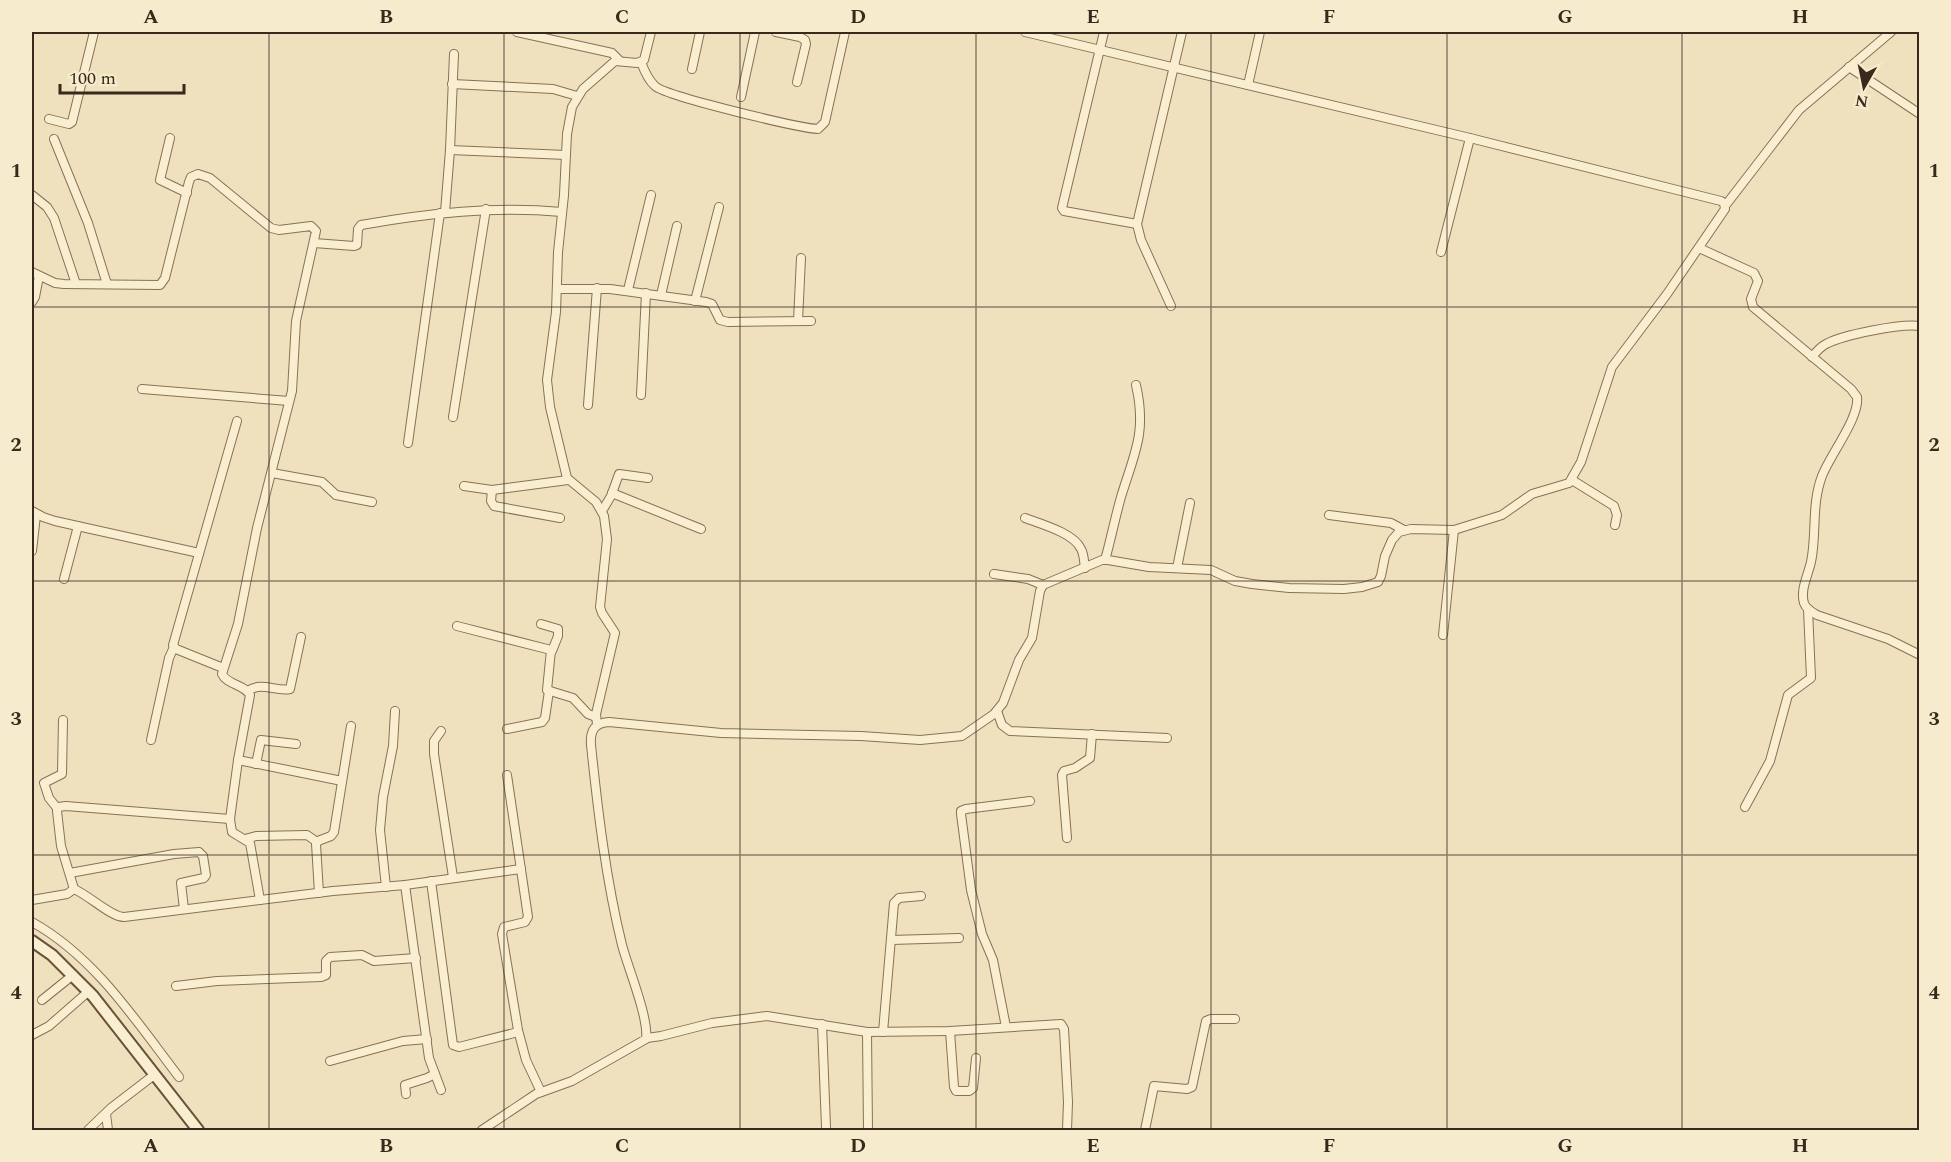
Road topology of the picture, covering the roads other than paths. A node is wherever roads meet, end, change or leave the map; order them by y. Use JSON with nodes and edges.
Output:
{"nodes":[{"id":1,"x":94,"y":32,"type":"edge"},
{"id":2,"x":517,"y":32,"type":"edge"},
{"id":3,"x":651,"y":32,"type":"edge"},
{"id":4,"x":700,"y":32,"type":"edge"},
{"id":5,"x":755,"y":32,"type":"edge"},
{"id":6,"x":776,"y":32,"type":"edge"},
{"id":7,"x":845,"y":32,"type":"edge"},
{"id":8,"x":1025,"y":32,"type":"edge"},
{"id":9,"x":1104,"y":32,"type":"edge"},
{"id":10,"x":1182,"y":32,"type":"edge"},
{"id":11,"x":1260,"y":32,"type":"edge"},
{"id":12,"x":1891,"y":32,"type":"edge"},
{"id":13,"x":547,"y":35,"type":"edge"},
{"id":14,"x":1100,"y":49,"type":"junction"},
{"id":15,"x":454,"y":54,"type":"dead end"},
{"id":16,"x":619,"y":60,"type":"junction"},
{"id":17,"x":641,"y":62,"type":"junction"},
{"id":18,"x":1849,"y":67,"type":"junction"},
{"id":19,"x":1175,"y":68,"type":"junction"},
{"id":20,"x":692,"y":69,"type":"dead end"},
{"id":21,"x":797,"y":82,"type":"dead end"},
{"id":22,"x":452,"y":84,"type":"junction"},
{"id":23,"x":1248,"y":85,"type":"junction"},
{"id":24,"x":577,"y":96,"type":"junction"},
{"id":25,"x":741,"y":97,"type":"dead end"},
{"id":26,"x":1920,"y":114,"type":"edge"},
{"id":27,"x":49,"y":119,"type":"dead end"},
{"id":28,"x":170,"y":138,"type":"dead end"},
{"id":29,"x":1470,"y":138,"type":"junction"},
{"id":30,"x":54,"y":139,"type":"dead end"},
{"id":31,"x":450,"y":150,"type":"junction"},
{"id":32,"x":566,"y":155,"type":"junction"},
{"id":33,"x":187,"y":193,"type":"junction"},
{"id":34,"x":32,"y":195,"type":"edge"},
{"id":35,"x":651,"y":195,"type":"dead end"},
{"id":36,"x":1725,"y":206,"type":"junction"},
{"id":37,"x":719,"y":207,"type":"dead end"},
{"id":38,"x":486,"y":209,"type":"junction"},
{"id":39,"x":562,"y":212,"type":"junction"},
{"id":40,"x":443,"y":213,"type":"junction"},
{"id":41,"x":1137,"y":224,"type":"junction"},
{"id":42,"x":677,"y":226,"type":"dead end"},
{"id":43,"x":314,"y":243,"type":"junction"},
{"id":44,"x":1699,"y":248,"type":"junction"},
{"id":45,"x":1441,"y":252,"type":"dead end"},
{"id":46,"x":801,"y":258,"type":"dead end"},
{"id":47,"x":32,"y":272,"type":"edge"},
{"id":48,"x":39,"y":276,"type":"junction"},
{"id":49,"x":76,"y":284,"type":"junction"},
{"id":50,"x":107,"y":284,"type":"junction"},
{"id":51,"x":597,"y":288,"type":"junction"},
{"id":52,"x":557,"y":289,"type":"junction"},
{"id":53,"x":628,"y":290,"type":"junction"},
{"id":54,"x":646,"y":293,"type":"junction"},
{"id":55,"x":661,"y":295,"type":"junction"},
{"id":56,"x":695,"y":301,"type":"junction"},
{"id":57,"x":32,"y":302,"type":"edge"},
{"id":58,"x":1171,"y":306,"type":"dead end"},
{"id":59,"x":798,"y":321,"type":"junction"},
{"id":60,"x":811,"y":321,"type":"dead end"},
{"id":61,"x":1920,"y":326,"type":"edge"},
{"id":62,"x":1812,"y":357,"type":"junction"},
{"id":63,"x":1136,"y":385,"type":"dead end"},
{"id":64,"x":142,"y":388,"type":"dead end"},
{"id":65,"x":641,"y":395,"type":"dead end"},
{"id":66,"x":289,"y":401,"type":"junction"},
{"id":67,"x":588,"y":405,"type":"dead end"},
{"id":68,"x":453,"y":417,"type":"dead end"},
{"id":69,"x":237,"y":421,"type":"dead end"},
{"id":70,"x":408,"y":443,"type":"dead end"},
{"id":71,"x":272,"y":473,"type":"junction"},
{"id":72,"x":648,"y":478,"type":"dead end"},
{"id":73,"x":568,"y":480,"type":"junction"},
{"id":74,"x":1572,"y":480,"type":"junction"},
{"id":75,"x":464,"y":486,"type":"dead end"},
{"id":76,"x":492,"y":490,"type":"junction"},
{"id":77,"x":612,"y":493,"type":"junction"},
{"id":78,"x":372,"y":502,"type":"dead end"},
{"id":79,"x":1190,"y":503,"type":"dead end"},
{"id":80,"x":602,"y":512,"type":"junction"},
{"id":81,"x":34,"y":513,"type":"edge"},
{"id":82,"x":1329,"y":515,"type":"dead end"},
{"id":83,"x":560,"y":518,"type":"dead end"},
{"id":84,"x":1025,"y":519,"type":"dead end"},
{"id":85,"x":1615,"y":525,"type":"dead end"},
{"id":86,"x":78,"y":526,"type":"junction"},
{"id":87,"x":701,"y":529,"type":"dead end"},
{"id":88,"x":1404,"y":530,"type":"junction"},
{"id":89,"x":1454,"y":530,"type":"junction"},
{"id":90,"x":32,"y":551,"type":"edge"},
{"id":91,"x":199,"y":553,"type":"junction"},
{"id":92,"x":1105,"y":560,"type":"junction"},
{"id":93,"x":1085,"y":568,"type":"junction"},
{"id":94,"x":1177,"y":568,"type":"junction"},
{"id":95,"x":994,"y":574,"type":"dead end"},
{"id":96,"x":64,"y":579,"type":"dead end"},
{"id":97,"x":1043,"y":585,"type":"junction"},
{"id":98,"x":1808,"y":609,"type":"junction"},
{"id":99,"x":541,"y":624,"type":"dead end"},
{"id":100,"x":457,"y":626,"type":"dead end"},
{"id":101,"x":1443,"y":635,"type":"dead end"},
{"id":102,"x":301,"y":637,"type":"dead end"},
{"id":103,"x":174,"y":647,"type":"junction"},
{"id":104,"x":552,"y":651,"type":"junction"},
{"id":105,"x":1920,"y":656,"type":"edge"},
{"id":106,"x":223,"y":668,"type":"junction"},
{"id":107,"x":248,"y":691,"type":"junction"},
{"id":108,"x":549,"y":691,"type":"junction"},
{"id":109,"x":395,"y":711,"type":"dead end"},
{"id":110,"x":997,"y":711,"type":"junction"},
{"id":111,"x":63,"y":720,"type":"dead end"},
{"id":112,"x":596,"y":721,"type":"junction"},
{"id":113,"x":351,"y":726,"type":"dead end"},
{"id":114,"x":507,"y":729,"type":"dead end"},
{"id":115,"x":441,"y":731,"type":"dead end"},
{"id":116,"x":1092,"y":734,"type":"junction"},
{"id":117,"x":1167,"y":738,"type":"dead end"},
{"id":118,"x":151,"y":740,"type":"dead end"},
{"id":119,"x":296,"y":744,"type":"dead end"},
{"id":120,"x":238,"y":760,"type":"junction"},
{"id":121,"x":256,"y":764,"type":"junction"},
{"id":122,"x":507,"y":775,"type":"dead end"},
{"id":123,"x":342,"y":781,"type":"junction"},
{"id":124,"x":1030,"y":801,"type":"dead end"},
{"id":125,"x":1745,"y":807,"type":"dead end"},
{"id":126,"x":57,"y":808,"type":"junction"},
{"id":127,"x":230,"y":819,"type":"junction"},
{"id":128,"x":1067,"y":838,"type":"dead end"},
{"id":129,"x":245,"y":839,"type":"junction"},
{"id":130,"x":317,"y":842,"type":"junction"},
{"id":131,"x":521,"y":869,"type":"junction"},
{"id":132,"x":70,"y":873,"type":"junction"},
{"id":133,"x":453,"y":878,"type":"junction"},
{"id":134,"x":431,"y":881,"type":"junction"},
{"id":135,"x":405,"y":885,"type":"junction"},
{"id":136,"x":386,"y":887,"type":"junction"},
{"id":137,"x":74,"y":890,"type":"junction"},
{"id":138,"x":319,"y":893,"type":"junction"},
{"id":139,"x":921,"y":896,"type":"dead end"},
{"id":140,"x":32,"y":900,"type":"edge"},
{"id":141,"x":260,"y":900,"type":"junction"},
{"id":142,"x":184,"y":909,"type":"junction"},
{"id":143,"x":32,"y":922,"type":"edge"},
{"id":144,"x":959,"y":938,"type":"dead end"},
{"id":145,"x":891,"y":940,"type":"junction"},
{"id":146,"x":32,"y":941,"type":"edge"},
{"id":147,"x":416,"y":958,"type":"junction"},
{"id":148,"x":73,"y":975,"type":"junction"},
{"id":149,"x":176,"y":986,"type":"dead end"},
{"id":150,"x":89,"y":991,"type":"junction"},
{"id":151,"x":42,"y":1000,"type":"dead end"},
{"id":152,"x":1235,"y":1020,"type":"dead end"},
{"id":153,"x":822,"y":1024,"type":"junction"},
{"id":154,"x":1006,"y":1027,"type":"junction"},
{"id":155,"x":950,"y":1031,"type":"junction"},
{"id":156,"x":518,"y":1032,"type":"junction"},
{"id":157,"x":867,"y":1032,"type":"junction"},
{"id":158,"x":883,"y":1032,"type":"junction"},
{"id":159,"x":32,"y":1035,"type":"edge"},
{"id":160,"x":647,"y":1038,"type":"junction"},
{"id":161,"x":427,"y":1039,"type":"junction"},
{"id":162,"x":976,"y":1059,"type":"dead end"},
{"id":163,"x":330,"y":1061,"type":"dead end"},
{"id":164,"x":435,"y":1074,"type":"junction"},
{"id":165,"x":154,"y":1075,"type":"junction"},
{"id":166,"x":179,"y":1077,"type":"dead end"},
{"id":167,"x":441,"y":1090,"type":"dead end"},
{"id":168,"x":541,"y":1092,"type":"junction"},
{"id":169,"x":406,"y":1094,"type":"dead end"},
{"id":170,"x":106,"y":1114,"type":"junction"},
{"id":171,"x":826,"y":1127,"type":"dead end"},
{"id":172,"x":88,"y":1131,"type":"edge"},
{"id":173,"x":108,"y":1131,"type":"edge"},
{"id":174,"x":198,"y":1131,"type":"edge"},
{"id":175,"x":482,"y":1131,"type":"edge"},
{"id":176,"x":868,"y":1131,"type":"edge"},
{"id":177,"x":1066,"y":1131,"type":"edge"},
{"id":178,"x":1145,"y":1131,"type":"edge"}],
"edges":[{"from":1,"to":27,"type":"street"},
{"from":2,"to":13,"type":"street"},
{"from":3,"to":17,"type":"street"},
{"from":4,"to":20,"type":"street"},
{"from":5,"to":25,"type":"street"},
{"from":6,"to":21,"type":"street"},
{"from":7,"to":17,"type":"street"},
{"from":8,"to":14,"type":"street"},
{"from":9,"to":14,"type":"street"},
{"from":10,"to":19,"type":"street"},
{"from":11,"to":23,"type":"street"},
{"from":12,"to":18,"type":"street"},
{"from":13,"to":16,"type":"street"},
{"from":14,"to":19,"type":"street"},
{"from":14,"to":41,"type":"street"},
{"from":15,"to":22,"type":"street"},
{"from":16,"to":17,"type":"street"},
{"from":16,"to":24,"type":"street"},
{"from":18,"to":26,"type":"street"},
{"from":18,"to":36,"type":"street"},
{"from":19,"to":23,"type":"street"},
{"from":19,"to":41,"type":"street"},
{"from":22,"to":24,"type":"street"},
{"from":22,"to":31,"type":"street"},
{"from":23,"to":29,"type":"street"},
{"from":24,"to":32,"type":"street"},
{"from":28,"to":33,"type":"street"},
{"from":29,"to":36,"type":"street"},
{"from":29,"to":45,"type":"street"},
{"from":30,"to":50,"type":"street"},
{"from":31,"to":32,"type":"street"},
{"from":31,"to":40,"type":"street"},
{"from":32,"to":39,"type":"street"},
{"from":33,"to":43,"type":"street"},
{"from":33,"to":50,"type":"street"},
{"from":34,"to":49,"type":"street"},
{"from":35,"to":53,"type":"street"},
{"from":36,"to":44,"type":"street"},
{"from":37,"to":56,"type":"street"},
{"from":38,"to":39,"type":"street"},
{"from":38,"to":40,"type":"street"},
{"from":38,"to":68,"type":"street"},
{"from":39,"to":52,"type":"street"},
{"from":40,"to":43,"type":"street"},
{"from":40,"to":70,"type":"street"},
{"from":41,"to":58,"type":"street"},
{"from":42,"to":55,"type":"street"},
{"from":43,"to":66,"type":"street"},
{"from":44,"to":62,"type":"street"},
{"from":44,"to":74,"type":"street"},
{"from":46,"to":59,"type":"street"},
{"from":47,"to":48,"type":"street"},
{"from":48,"to":49,"type":"street"},
{"from":48,"to":57,"type":"street"},
{"from":49,"to":50,"type":"street"},
{"from":51,"to":52,"type":"street"},
{"from":51,"to":53,"type":"street"},
{"from":51,"to":67,"type":"street"},
{"from":52,"to":73,"type":"street"},
{"from":53,"to":54,"type":"street"},
{"from":54,"to":55,"type":"street"},
{"from":54,"to":65,"type":"street"},
{"from":55,"to":56,"type":"street"},
{"from":56,"to":59,"type":"street"},
{"from":59,"to":60,"type":"street"},
{"from":61,"to":62,"type":"street"},
{"from":62,"to":98,"type":"street"},
{"from":63,"to":92,"type":"street"},
{"from":64,"to":66,"type":"street"},
{"from":66,"to":71,"type":"street"},
{"from":69,"to":91,"type":"street"},
{"from":71,"to":78,"type":"street"},
{"from":71,"to":106,"type":"street"},
{"from":72,"to":77,"type":"street"},
{"from":73,"to":76,"type":"street"},
{"from":73,"to":80,"type":"street"},
{"from":74,"to":85,"type":"street"},
{"from":74,"to":89,"type":"street"},
{"from":75,"to":76,"type":"street"},
{"from":76,"to":83,"type":"street"},
{"from":77,"to":80,"type":"street"},
{"from":77,"to":87,"type":"street"},
{"from":79,"to":94,"type":"street"},
{"from":80,"to":112,"type":"street"},
{"from":81,"to":86,"type":"street"},
{"from":81,"to":90,"type":"street"},
{"from":82,"to":88,"type":"street"},
{"from":84,"to":93,"type":"street"},
{"from":86,"to":91,"type":"street"},
{"from":86,"to":96,"type":"street"},
{"from":88,"to":89,"type":"street"},
{"from":88,"to":94,"type":"street"},
{"from":89,"to":101,"type":"street"},
{"from":91,"to":103,"type":"street"},
{"from":92,"to":93,"type":"street"},
{"from":92,"to":94,"type":"street"},
{"from":93,"to":97,"type":"street"},
{"from":95,"to":97,"type":"street"},
{"from":97,"to":110,"type":"street"},
{"from":98,"to":105,"type":"street"},
{"from":98,"to":125,"type":"street"},
{"from":99,"to":104,"type":"street"},
{"from":100,"to":104,"type":"street"},
{"from":102,"to":107,"type":"street"},
{"from":103,"to":106,"type":"street"},
{"from":103,"to":118,"type":"street"},
{"from":104,"to":108,"type":"street"},
{"from":106,"to":107,"type":"street"},
{"from":107,"to":120,"type":"street"},
{"from":108,"to":112,"type":"street"},
{"from":108,"to":114,"type":"street"},
{"from":109,"to":136,"type":"street"},
{"from":110,"to":112,"type":"street"},
{"from":110,"to":116,"type":"street"},
{"from":111,"to":126,"type":"street"},
{"from":112,"to":160,"type":"street"},
{"from":113,"to":123,"type":"street"},
{"from":115,"to":133,"type":"street"},
{"from":116,"to":117,"type":"street"},
{"from":116,"to":128,"type":"street"},
{"from":119,"to":121,"type":"street"},
{"from":120,"to":121,"type":"street"},
{"from":120,"to":127,"type":"street"},
{"from":121,"to":123,"type":"street"},
{"from":122,"to":131,"type":"street"},
{"from":123,"to":130,"type":"street"},
{"from":124,"to":154,"type":"street"},
{"from":126,"to":127,"type":"street"},
{"from":126,"to":132,"type":"street"},
{"from":127,"to":129,"type":"street"},
{"from":129,"to":130,"type":"street"},
{"from":129,"to":141,"type":"street"},
{"from":130,"to":138,"type":"street"},
{"from":131,"to":133,"type":"street"},
{"from":131,"to":156,"type":"street"},
{"from":132,"to":137,"type":"street"},
{"from":132,"to":142,"type":"street"},
{"from":133,"to":134,"type":"street"},
{"from":134,"to":135,"type":"street"},
{"from":134,"to":156,"type":"street"},
{"from":135,"to":136,"type":"street"},
{"from":135,"to":147,"type":"street"},
{"from":136,"to":138,"type":"street"},
{"from":137,"to":140,"type":"street"},
{"from":137,"to":142,"type":"street"},
{"from":138,"to":141,"type":"street"},
{"from":139,"to":145,"type":"street"},
{"from":141,"to":142,"type":"street"},
{"from":143,"to":166,"type":"street"},
{"from":144,"to":145,"type":"street"},
{"from":145,"to":158,"type":"street"},
{"from":146,"to":148,"type":"street"},
{"from":147,"to":149,"type":"street"},
{"from":147,"to":161,"type":"street"},
{"from":148,"to":150,"type":"street"},
{"from":148,"to":151,"type":"street"},
{"from":150,"to":159,"type":"street"},
{"from":150,"to":165,"type":"street"},
{"from":152,"to":178,"type":"street"},
{"from":153,"to":157,"type":"street"},
{"from":153,"to":160,"type":"street"},
{"from":153,"to":171,"type":"street"},
{"from":154,"to":155,"type":"street"},
{"from":154,"to":177,"type":"street"},
{"from":155,"to":158,"type":"street"},
{"from":155,"to":162,"type":"street"},
{"from":156,"to":168,"type":"street"},
{"from":157,"to":158,"type":"street"},
{"from":157,"to":176,"type":"street"},
{"from":160,"to":168,"type":"street"},
{"from":161,"to":163,"type":"street"},
{"from":161,"to":164,"type":"street"},
{"from":164,"to":167,"type":"street"},
{"from":164,"to":169,"type":"street"},
{"from":165,"to":170,"type":"street"},
{"from":165,"to":174,"type":"street"},
{"from":168,"to":175,"type":"street"},
{"from":170,"to":172,"type":"street"},
{"from":170,"to":173,"type":"street"}]}
